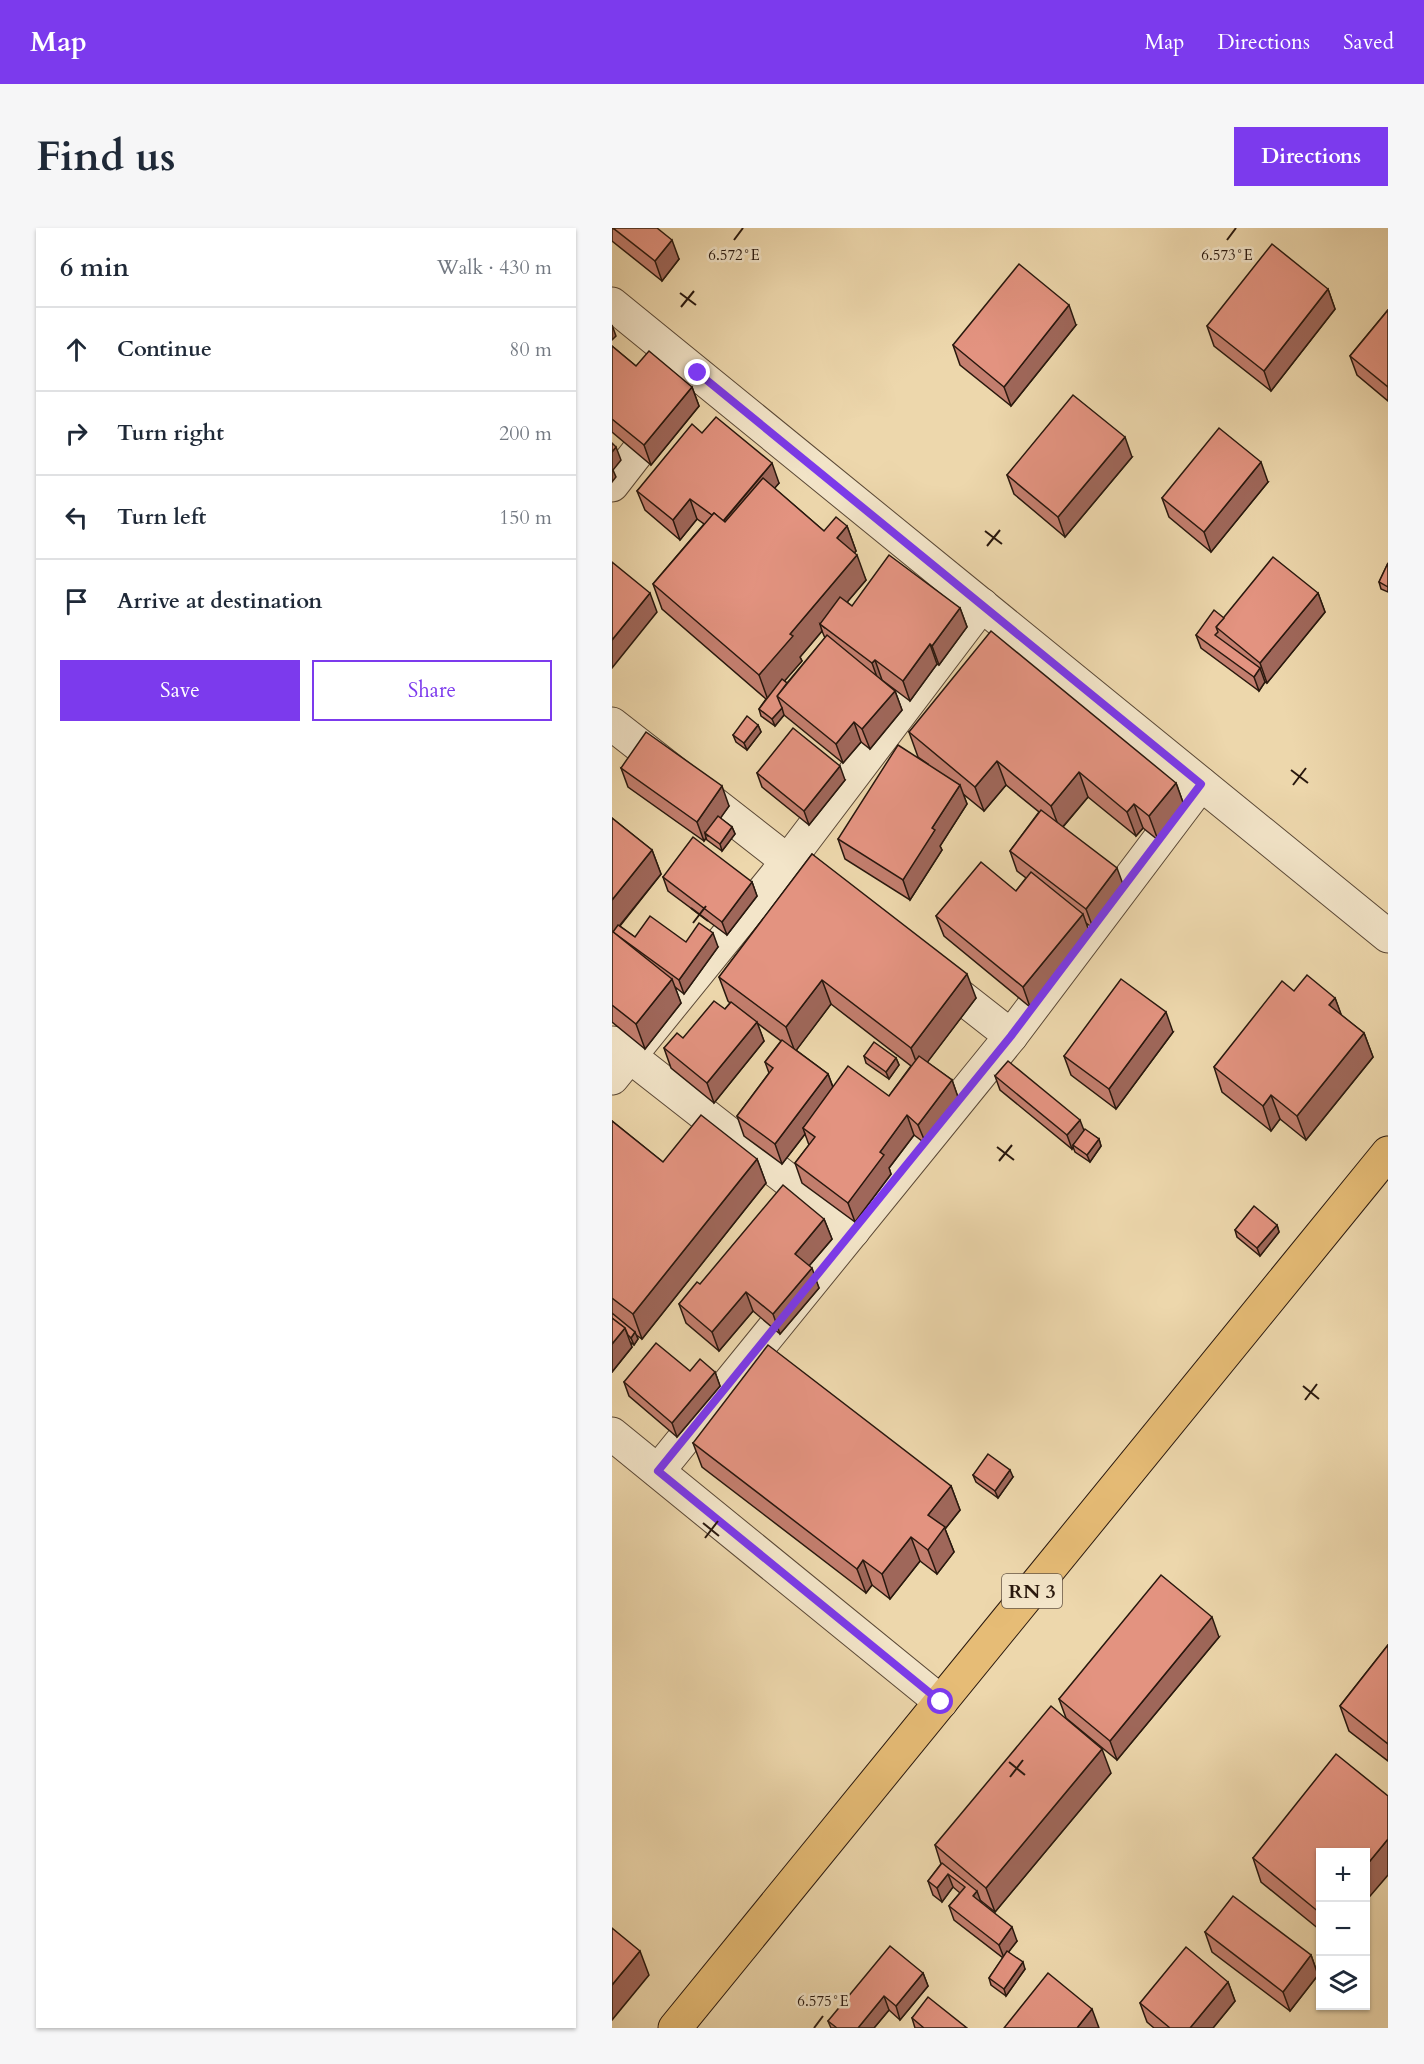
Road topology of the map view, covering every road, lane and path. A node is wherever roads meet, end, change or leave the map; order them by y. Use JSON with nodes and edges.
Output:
{"nodes":[{"id":1,"x":614,"y":310,"type":"edge"},
{"id":2,"x":698,"y":373,"type":"junction"},
{"id":3,"x":612,"y":485,"type":"edge"},
{"id":4,"x":982,"y":605,"type":"junction"},
{"id":5,"x":614,"y":728,"type":"edge"},
{"id":6,"x":1201,"y":784,"type":"junction"},
{"id":7,"x":788,"y":861,"type":"junction"},
{"id":8,"x":825,"y":890,"type":"edge"},
{"id":9,"x":1388,"y":936,"type":"edge"},
{"id":10,"x":909,"y":956,"type":"edge"},
{"id":11,"x":1011,"y":1036,"type":"junction"},
{"id":12,"x":618,"y":1059,"type":"edge"},
{"id":13,"x":1388,"y":1153,"type":"edge"},
{"id":14,"x":765,"y":1162,"type":"junction"},
{"id":15,"x":743,"y":1190,"type":"edge"},
{"id":16,"x":853,"y":1231,"type":"junction"},
{"id":17,"x":612,"y":1434,"type":"edge"},
{"id":18,"x":658,"y":1471,"type":"junction"},
{"id":19,"x":941,"y":1702,"type":"junction"},
{"id":20,"x":675,"y":2028,"type":"edge"}],
"edges":[{"from":1,"to":2,"type":"street"},
{"from":2,"to":3,"type":"street"},
{"from":2,"to":4,"type":"street"},
{"from":4,"to":6,"type":"street"},
{"from":4,"to":7,"type":"street"},
{"from":5,"to":7,"type":"street"},
{"from":6,"to":9,"type":"street"},
{"from":6,"to":11,"type":"street"},
{"from":7,"to":8,"type":"street"},
{"from":7,"to":12,"type":"street"},
{"from":10,"to":11,"type":"street"},
{"from":11,"to":16,"type":"street"},
{"from":12,"to":14,"type":"street"},
{"from":13,"to":19,"type":"main road","number":"RN 3"},
{"from":14,"to":15,"type":"street"},
{"from":14,"to":16,"type":"street"},
{"from":16,"to":18,"type":"street"},
{"from":17,"to":18,"type":"street"},
{"from":18,"to":19,"type":"street"},
{"from":19,"to":20,"type":"main road","number":"RN 3"}]}
